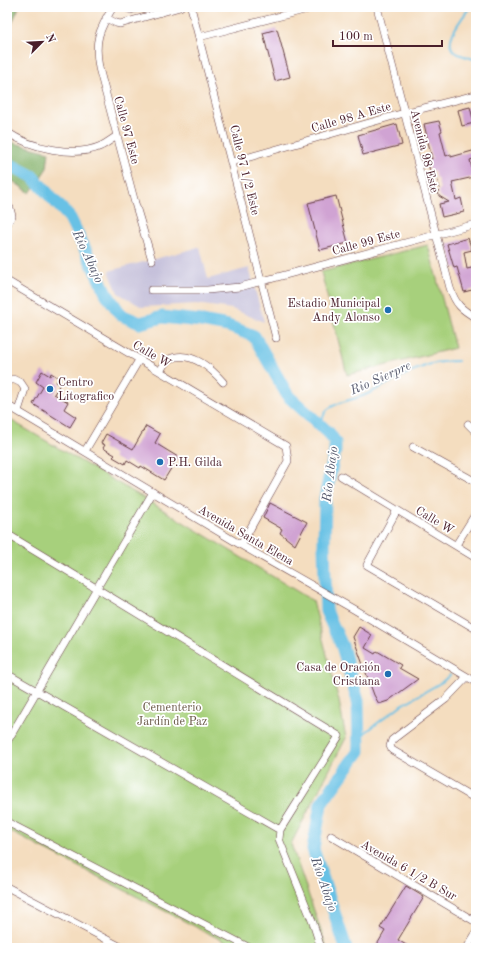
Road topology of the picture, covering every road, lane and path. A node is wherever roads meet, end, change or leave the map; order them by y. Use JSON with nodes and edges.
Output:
{"nodes":[{"id":1,"x":113,"y":7,"type":"edge"},
{"id":2,"x":125,"y":7,"type":"edge"},
{"id":3,"x":142,"y":7,"type":"edge"},
{"id":4,"x":180,"y":7,"type":"edge"},
{"id":5,"x":191,"y":7,"type":"edge"},
{"id":6,"x":316,"y":7,"type":"edge"},
{"id":7,"x":377,"y":7,"type":"edge"},
{"id":8,"x":106,"y":18,"type":"junction"},
{"id":9,"x":199,"y":37,"type":"junction"},
{"id":10,"x":476,"y":95,"type":"edge"},
{"id":11,"x":404,"y":113,"type":"junction"},
{"id":12,"x":7,"y":132,"type":"edge"},
{"id":13,"x":117,"y":136,"type":"junction"},
{"id":14,"x":232,"y":162,"type":"junction"},
{"id":15,"x":7,"y":206,"type":"edge"},
{"id":16,"x":7,"y":224,"type":"edge"},
{"id":17,"x":476,"y":224,"type":"edge"},
{"id":18,"x":435,"y":235,"type":"junction"},
{"id":19,"x":152,"y":260,"type":"dead end"},
{"id":20,"x":7,"y":281,"type":"edge"},
{"id":21,"x":262,"y":281,"type":"junction"},
{"id":22,"x":151,"y":290,"type":"dead end"},
{"id":23,"x":476,"y":318,"type":"edge"},
{"id":24,"x":276,"y":338,"type":"dead end"},
{"id":25,"x":139,"y":360,"type":"junction"},
{"id":26,"x":160,"y":372,"type":"junction"},
{"id":27,"x":7,"y":382,"type":"edge"},
{"id":28,"x":223,"y":382,"type":"dead end"},
{"id":29,"x":7,"y":405,"type":"edge"},
{"id":30,"x":18,"y":411,"type":"junction"},
{"id":31,"x":468,"y":424,"type":"dead end"},
{"id":32,"x":476,"y":432,"type":"edge"},
{"id":33,"x":413,"y":447,"type":"dead end"},
{"id":34,"x":85,"y":451,"type":"junction"},
{"id":35,"x":341,"y":476,"type":"dead end"},
{"id":36,"x":476,"y":482,"type":"edge"},
{"id":37,"x":153,"y":492,"type":"junction"},
{"id":38,"x":397,"y":510,"type":"junction"},
{"id":39,"x":476,"y":512,"type":"edge"},
{"id":40,"x":7,"y":534,"type":"edge"},
{"id":41,"x":241,"y":545,"type":"junction"},
{"id":42,"x":456,"y":545,"type":"junction"},
{"id":43,"x":476,"y":558,"type":"edge"},
{"id":44,"x":96,"y":589,"type":"junction"},
{"id":45,"x":476,"y":629,"type":"edge"},
{"id":46,"x":7,"y":674,"type":"edge"},
{"id":47,"x":467,"y":676,"type":"junction"},
{"id":48,"x":476,"y":682,"type":"edge"},
{"id":49,"x":37,"y":691,"type":"junction"},
{"id":50,"x":7,"y":742,"type":"edge"},
{"id":51,"x":476,"y":799,"type":"edge"},
{"id":52,"x":7,"y":822,"type":"edge"},
{"id":53,"x":280,"y":830,"type":"junction"},
{"id":54,"x":331,"y":836,"type":"dead end"},
{"id":55,"x":7,"y":887,"type":"edge"},
{"id":56,"x":476,"y":922,"type":"edge"},
{"id":57,"x":476,"y":933,"type":"edge"},
{"id":58,"x":123,"y":948,"type":"edge"},
{"id":59,"x":250,"y":948,"type":"edge"},
{"id":60,"x":321,"y":948,"type":"edge"},
{"id":61,"x":467,"y":948,"type":"edge"}],
"edges":[{"from":1,"to":8,"type":"street","name":"Calle 97 Este"},
{"from":2,"to":3,"type":"street"},
{"from":4,"to":8,"type":"street"},
{"from":5,"to":9,"type":"street","name":"Calle 97 1/2 Este"},
{"from":6,"to":9,"type":"street"},
{"from":7,"to":11,"type":"street","name":"Avenida 98 Este"},
{"from":8,"to":13,"type":"street","name":"Calle 97 Este"},
{"from":9,"to":14,"type":"street","name":"Calle 97 1/2 Este"},
{"from":10,"to":11,"type":"street","name":"Calle 98 A Este"},
{"from":11,"to":14,"type":"street","name":"Calle 98 A Este"},
{"from":11,"to":18,"type":"street","name":"Avenida 98 Este"},
{"from":12,"to":13,"type":"street"},
{"from":13,"to":19,"type":"street","name":"Calle 97 Este"},
{"from":14,"to":21,"type":"street","name":"Calle 97 1/2 Este"},
{"from":15,"to":16,"type":"street"},
{"from":17,"to":18,"type":"street","name":"Calle 99 Este"},
{"from":18,"to":21,"type":"street","name":"Calle 99 Este"},
{"from":18,"to":23,"type":"street","name":"Avenida 98 Este"},
{"from":20,"to":25,"type":"street","name":"Calle W"},
{"from":21,"to":22,"type":"street","name":"Calle 99 Este"},
{"from":21,"to":24,"type":"street","name":"Calle 97 1/2 Este"},
{"from":25,"to":26,"type":"street","name":"Calle W"},
{"from":25,"to":34,"type":"street"},
{"from":26,"to":28,"type":"street"},
{"from":26,"to":41,"type":"street","name":"Calle W"},
{"from":27,"to":30,"type":"street"},
{"from":29,"to":30,"type":"street","name":"Avenida Santa Elena"},
{"from":30,"to":34,"type":"street","name":"Avenida Santa Elena"},
{"from":31,"to":32,"type":"street"},
{"from":33,"to":36,"type":"street"},
{"from":34,"to":37,"type":"street","name":"Avenida Santa Elena"},
{"from":35,"to":38,"type":"street","name":"Calle W"},
{"from":37,"to":41,"type":"street","name":"Avenida Santa Elena"},
{"from":37,"to":44,"type":"street"},
{"from":38,"to":42,"type":"street","name":"Calle W"},
{"from":38,"to":45,"type":"street"},
{"from":39,"to":42,"type":"street"},
{"from":40,"to":44,"type":"street"},
{"from":41,"to":47,"type":"street","name":"Avenida Santa Elena"},
{"from":42,"to":43,"type":"street","name":"Calle W"},
{"from":44,"to":49,"type":"street"},
{"from":44,"to":53,"type":"street"},
{"from":46,"to":49,"type":"street"},
{"from":47,"to":48,"type":"street","name":"Avenida Santa Elena"},
{"from":47,"to":51,"type":"street"},
{"from":49,"to":50,"type":"street"},
{"from":49,"to":53,"type":"street"},
{"from":52,"to":59,"type":"street"},
{"from":53,"to":60,"type":"street"},
{"from":54,"to":56,"type":"street","name":"Avenida 6 1/2 B Sur"},
{"from":55,"to":58,"type":"street"},
{"from":57,"to":61,"type":"street"}]}
